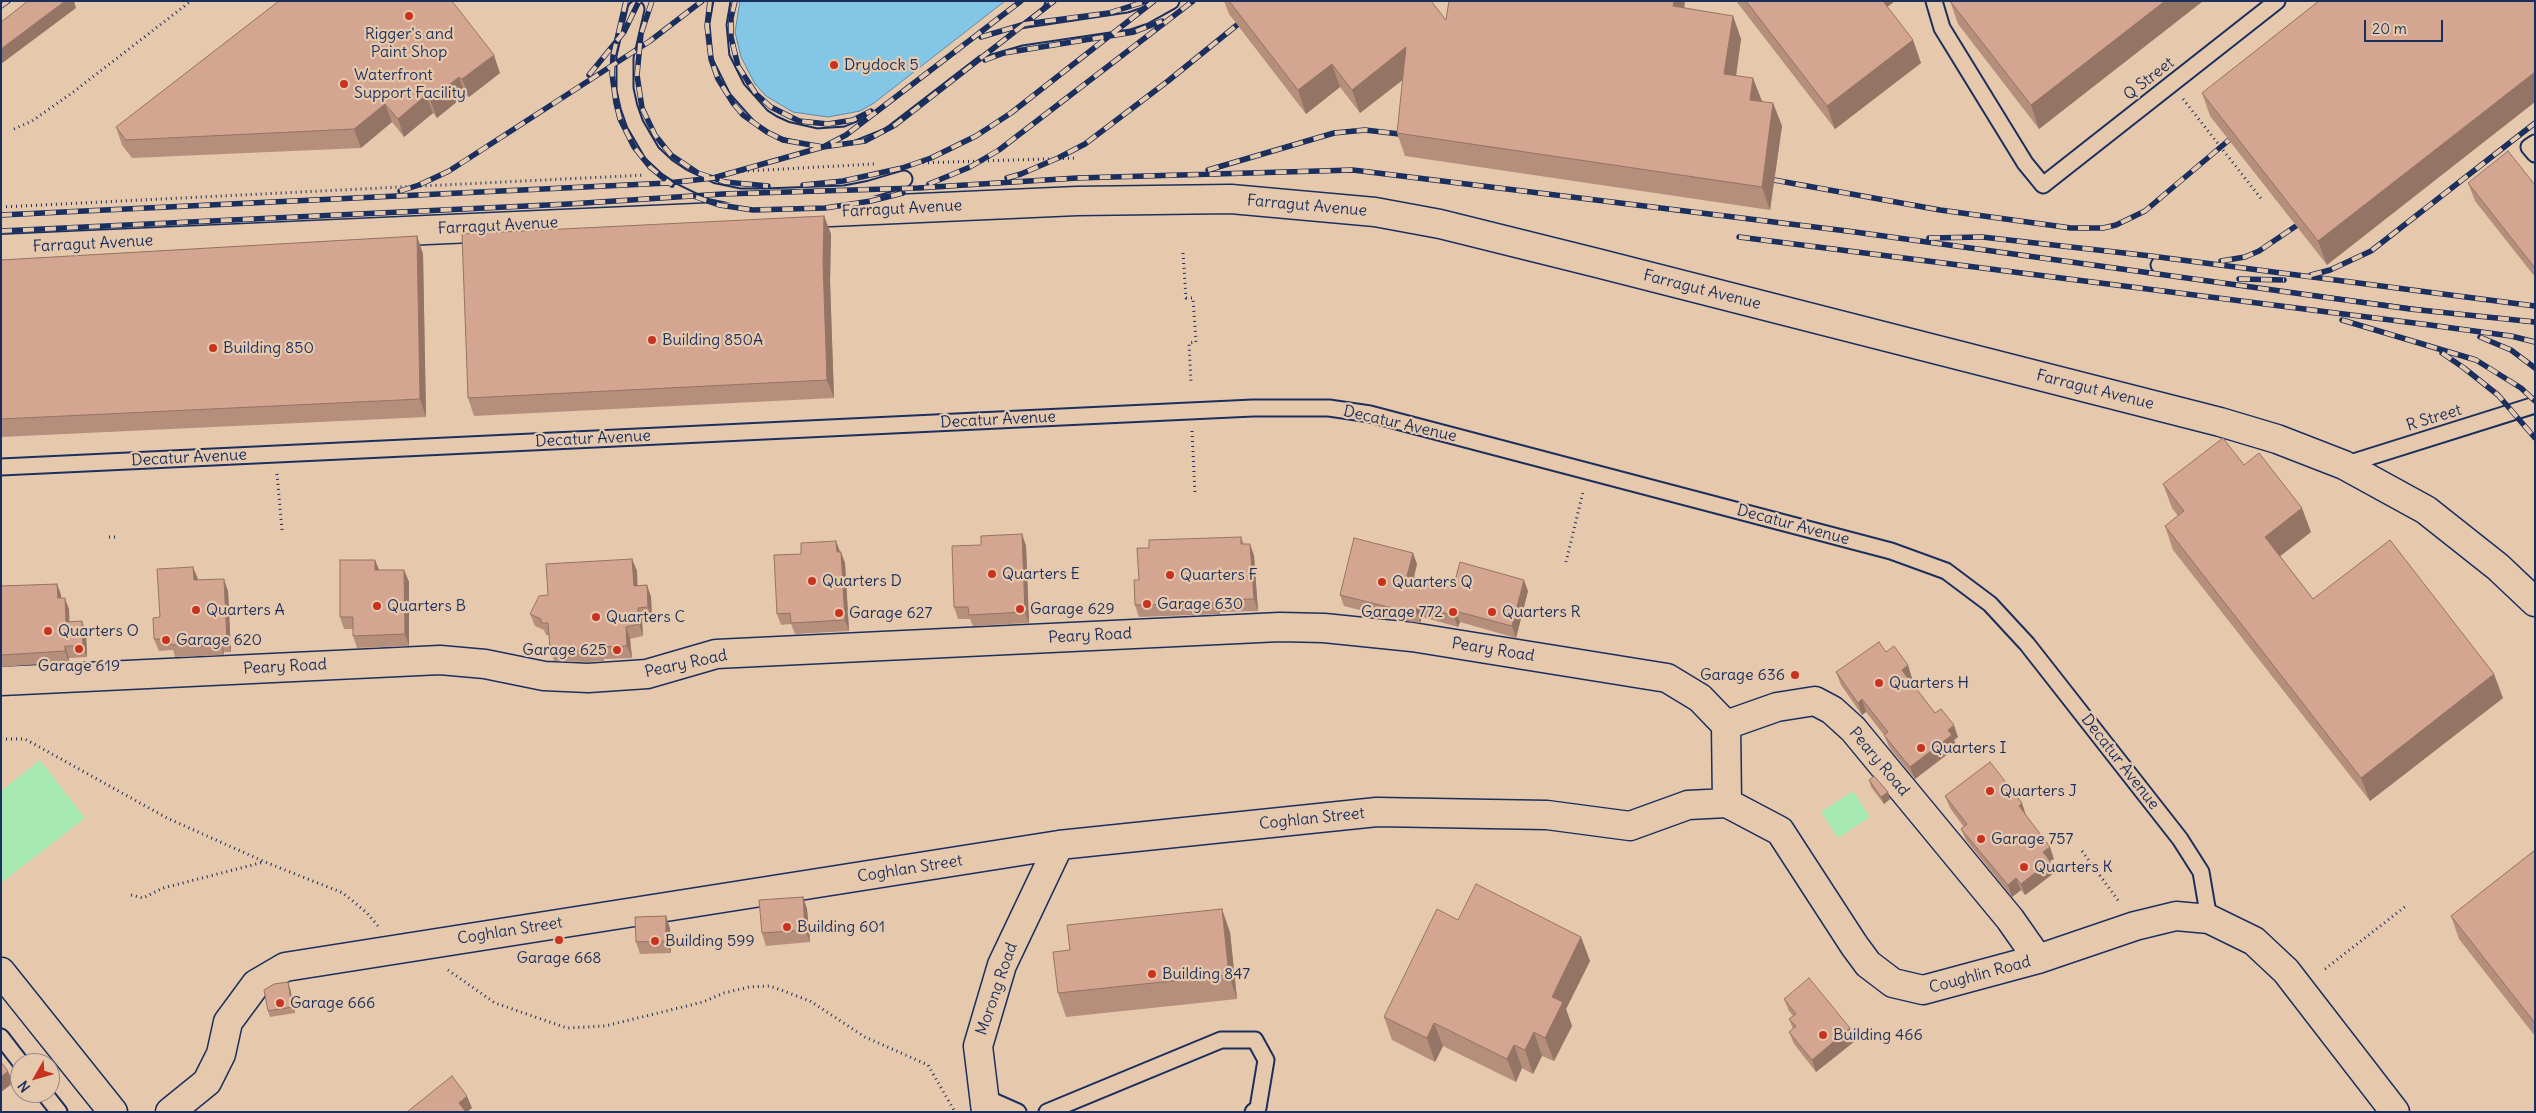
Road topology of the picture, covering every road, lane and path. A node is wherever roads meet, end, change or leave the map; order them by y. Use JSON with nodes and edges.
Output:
{"nodes":[{"id":1,"x":191,"y":1,"type":"edge"},
{"id":2,"x":722,"y":1,"type":"edge"},
{"id":3,"x":1036,"y":1,"type":"edge"},
{"id":4,"x":1171,"y":1,"type":"edge"},
{"id":5,"x":1934,"y":1,"type":"edge"},
{"id":6,"x":2277,"y":1,"type":"edge"},
{"id":7,"x":636,"y":9,"type":"dead end"},
{"id":8,"x":959,"y":61,"type":"junction"},
{"id":9,"x":2181,"y":97,"type":"dead end"},
{"id":10,"x":14,"y":129,"type":"dead end"},
{"id":11,"x":2535,"y":143,"type":"edge"},
{"id":12,"x":2535,"y":154,"type":"edge"},
{"id":13,"x":1077,"y":158,"type":"dead end"},
{"id":14,"x":917,"y":163,"type":"dead end"},
{"id":15,"x":880,"y":164,"type":"dead end"},
{"id":16,"x":724,"y":172,"type":"dead end"},
{"id":17,"x":676,"y":173,"type":"junction"},
{"id":18,"x":904,"y":179,"type":"dead end"},
{"id":19,"x":820,"y":196,"type":"junction"},
{"id":20,"x":765,"y":197,"type":"junction"},
{"id":21,"x":2263,"y":201,"type":"dead end"},
{"id":22,"x":1,"y":207,"type":"edge"},
{"id":23,"x":905,"y":209,"type":"junction"},
{"id":24,"x":689,"y":219,"type":"junction"},
{"id":25,"x":1,"y":249,"type":"edge"},
{"id":26,"x":1182,"y":253,"type":"dead end"},
{"id":27,"x":2159,"y":266,"type":"dead end"},
{"id":28,"x":2535,"y":314,"type":"edge"},
{"id":29,"x":1191,"y":382,"type":"dead end"},
{"id":30,"x":2535,"y":404,"type":"edge"},
{"id":31,"x":1192,"y":430,"type":"dead end"},
{"id":32,"x":2344,"y":465,"type":"junction"},
{"id":33,"x":276,"y":466,"type":"dead end"},
{"id":34,"x":1,"y":467,"type":"edge"},
{"id":35,"x":1584,"y":490,"type":"dead end"},
{"id":36,"x":1195,"y":493,"type":"dead end"},
{"id":37,"x":282,"y":530,"type":"dead end"},
{"id":38,"x":109,"y":537,"type":"dead end"},
{"id":39,"x":117,"y":537,"type":"dead end"},
{"id":40,"x":1566,"y":562,"type":"dead end"},
{"id":41,"x":2535,"y":602,"type":"edge"},
{"id":42,"x":1,"y":681,"type":"edge"},
{"id":43,"x":1726,"y":725,"type":"junction"},
{"id":44,"x":1727,"y":803,"type":"junction"},
{"id":45,"x":1059,"y":845,"type":"junction"},
{"id":46,"x":2082,"y":851,"type":"dead end"},
{"id":47,"x":265,"y":862,"type":"dead end"},
{"id":48,"x":131,"y":895,"type":"dead end"},
{"id":49,"x":2122,"y":906,"type":"dead end"},
{"id":50,"x":2406,"y":906,"type":"dead end"},
{"id":51,"x":2208,"y":919,"type":"junction"},
{"id":52,"x":2038,"y":959,"type":"junction"},
{"id":53,"x":2325,"y":970,"type":"dead end"},
{"id":54,"x":1,"y":972,"type":"edge"},
{"id":55,"x":1,"y":1037,"type":"edge"},
{"id":56,"x":13,"y":1053,"type":"edge"},
{"id":57,"x":985,"y":1105,"type":"edge"},
{"id":58,"x":113,"y":1112,"type":"edge"},
{"id":59,"x":170,"y":1112,"type":"edge"},
{"id":60,"x":1018,"y":1112,"type":"edge"},
{"id":61,"x":1047,"y":1112,"type":"edge"},
{"id":62,"x":1253,"y":1112,"type":"edge"},
{"id":63,"x":2395,"y":1112,"type":"edge"}],
"edges":[{"from":1,"to":10,"type":"path"},
{"from":2,"to":8,"type":"lane"},
{"from":3,"to":8,"type":"lane"},
{"from":4,"to":8,"type":"lane"},
{"from":5,"to":6,"type":"lane","name":"Q Street"},
{"from":7,"to":17,"type":"lane"},
{"from":9,"to":21,"type":"path"},
{"from":11,"to":12,"type":"lane"},
{"from":13,"to":14,"type":"path"},
{"from":15,"to":16,"type":"path"},
{"from":17,"to":20,"type":"lane"},
{"from":17,"to":22,"type":"path"},
{"from":18,"to":19,"type":"lane"},
{"from":19,"to":20,"type":"lane"},
{"from":19,"to":23,"type":"lane"},
{"from":20,"to":24,"type":"lane"},
{"from":23,"to":24,"type":"street","name":"Farragut Avenue"},
{"from":23,"to":32,"type":"street","name":"Farragut Avenue"},
{"from":24,"to":25,"type":"street","name":"Farragut Avenue"},
{"from":26,"to":29,"type":"path"},
{"from":27,"to":28,"type":"lane"},
{"from":30,"to":32,"type":"lane","name":"R Street"},
{"from":31,"to":36,"type":"path"},
{"from":32,"to":41,"type":"street","name":"Farragut Avenue"},
{"from":33,"to":37,"type":"path"},
{"from":34,"to":51,"type":"lane","name":"Decatur Avenue"},
{"from":35,"to":40,"type":"path"},
{"from":38,"to":39,"type":"path"},
{"from":42,"to":43,"type":"street","name":"Peary Road"},
{"from":43,"to":44,"type":"street"},
{"from":43,"to":52,"type":"street","name":"Peary Road"},
{"from":44,"to":45,"type":"street","name":"Coghlan Street"},
{"from":44,"to":52,"type":"street","name":"Coughlin Road"},
{"from":45,"to":57,"type":"street","name":"Morong Road"},
{"from":45,"to":59,"type":"street","name":"Coghlan Street"},
{"from":46,"to":49,"type":"path"},
{"from":47,"to":48,"type":"path"},
{"from":50,"to":53,"type":"path"},
{"from":51,"to":52,"type":"street","name":"Coughlin Road"},
{"from":51,"to":63,"type":"street"},
{"from":54,"to":58,"type":"street"},
{"from":55,"to":56,"type":"lane"},
{"from":57,"to":60,"type":"lane"},
{"from":61,"to":62,"type":"lane"}]}
